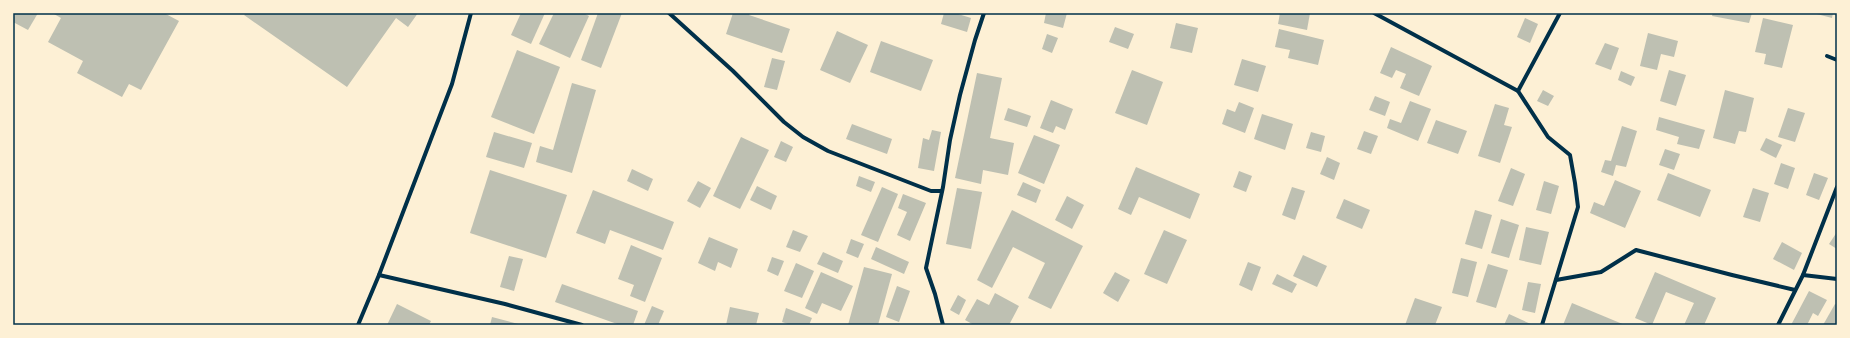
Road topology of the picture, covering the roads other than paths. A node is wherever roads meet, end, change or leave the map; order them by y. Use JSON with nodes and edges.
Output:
{"nodes":[{"id":1,"x":471,"y":13,"type":"edge"},
{"id":2,"x":669,"y":13,"type":"edge"},
{"id":3,"x":984,"y":13,"type":"edge"},
{"id":4,"x":1374,"y":13,"type":"edge"},
{"id":5,"x":1560,"y":13,"type":"edge"},
{"id":6,"x":1827,"y":56,"type":"dead end"},
{"id":7,"x":1837,"y":60,"type":"edge"},
{"id":8,"x":1518,"y":91,"type":"junction"},
{"id":9,"x":1837,"y":187,"type":"edge"},
{"id":10,"x":941,"y":191,"type":"junction"},
{"id":11,"x":1803,"y":274,"type":"junction"},
{"id":12,"x":379,"y":275,"type":"junction"},
{"id":13,"x":1837,"y":279,"type":"edge"},
{"id":14,"x":1556,"y":280,"type":"junction"},
{"id":15,"x":1795,"y":290,"type":"junction"},
{"id":16,"x":358,"y":325,"type":"edge"},
{"id":17,"x":582,"y":325,"type":"edge"},
{"id":18,"x":943,"y":325,"type":"edge"},
{"id":19,"x":1542,"y":325,"type":"edge"},
{"id":20,"x":1778,"y":325,"type":"edge"}],
"edges":[{"from":1,"to":12,"type":"street"},
{"from":2,"to":10,"type":"street"},
{"from":3,"to":10,"type":"street"},
{"from":4,"to":8,"type":"street"},
{"from":5,"to":8,"type":"street"},
{"from":6,"to":7,"type":"street"},
{"from":8,"to":14,"type":"street"},
{"from":9,"to":11,"type":"street"},
{"from":10,"to":18,"type":"street"},
{"from":11,"to":13,"type":"street"},
{"from":11,"to":15,"type":"street"},
{"from":12,"to":16,"type":"street"},
{"from":12,"to":17,"type":"street"},
{"from":14,"to":15,"type":"street"},
{"from":14,"to":19,"type":"street"},
{"from":15,"to":20,"type":"street"}]}
